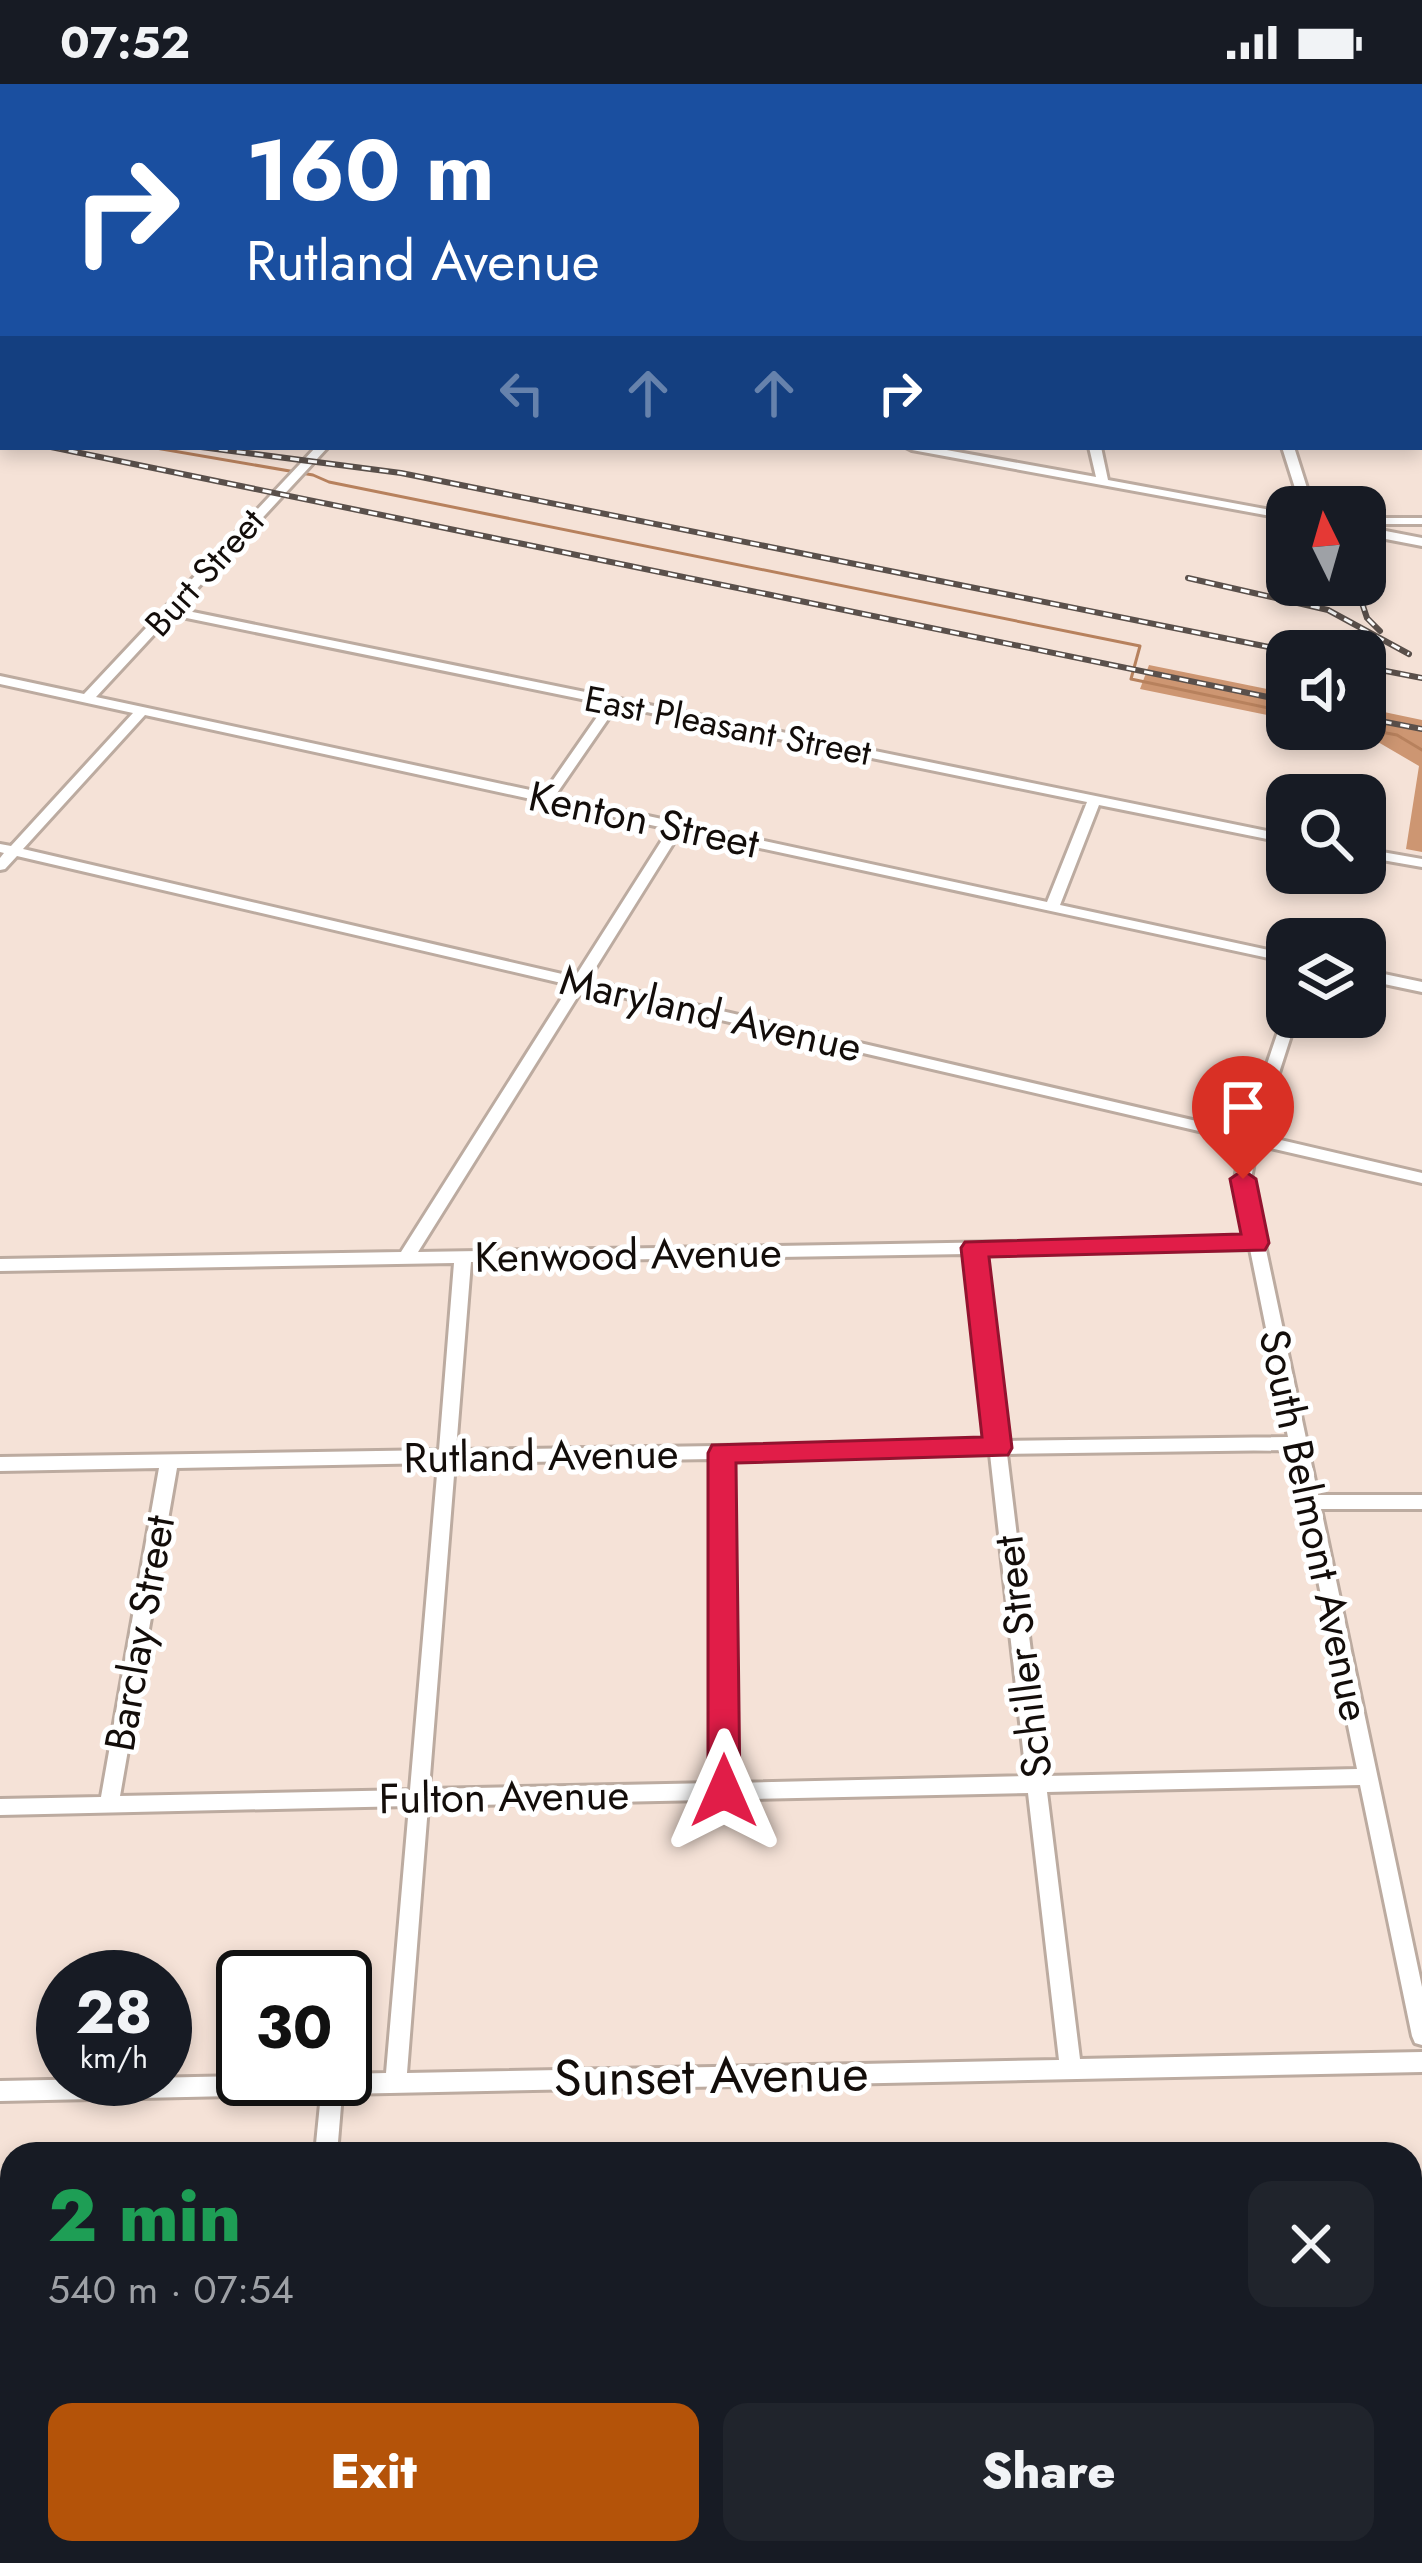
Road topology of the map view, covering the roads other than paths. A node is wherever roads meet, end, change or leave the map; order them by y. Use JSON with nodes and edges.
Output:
{"nodes":[{"id":1,"x":319,"y":450,"type":"edge"},
{"id":2,"x":928,"y":450,"type":"edge"},
{"id":3,"x":1096,"y":450,"type":"edge"},
{"id":4,"x":1289,"y":450,"type":"edge"},
{"id":5,"x":1103,"y":483,"type":"junction"},
{"id":6,"x":1300,"y":486,"type":"edge"},
{"id":7,"x":1266,"y":512,"type":"edge"},
{"id":8,"x":1386,"y":521,"type":"edge"},
{"id":9,"x":1422,"y":521,"type":"edge"},
{"id":10,"x":1386,"y":535,"type":"edge"},
{"id":11,"x":1422,"y":542,"type":"edge"},
{"id":12,"x":169,"y":611,"type":"junction"},
{"id":13,"x":0,"y":680,"type":"edge"},
{"id":14,"x":87,"y":699,"type":"junction"},
{"id":15,"x":614,"y":702,"type":"junction"},
{"id":16,"x":142,"y":711,"type":"junction"},
{"id":17,"x":548,"y":798,"type":"junction"},
{"id":18,"x":1094,"y":802,"type":"junction"},
{"id":19,"x":677,"y":826,"type":"junction"},
{"id":20,"x":1266,"y":835,"type":"edge"},
{"id":21,"x":7,"y":850,"type":"edge"},
{"id":22,"x":1386,"y":857,"type":"edge"},
{"id":23,"x":1422,"y":863,"type":"edge"},
{"id":24,"x":0,"y":866,"type":"edge"},
{"id":25,"x":1052,"y":907,"type":"junction"},
{"id":26,"x":1266,"y":953,"type":"edge"},
{"id":27,"x":1386,"y":979,"type":"edge"},
{"id":28,"x":579,"y":982,"type":"junction"},
{"id":29,"x":1422,"y":987,"type":"edge"},
{"id":30,"x":1283,"y":1038,"type":"edge"},
{"id":31,"x":1250,"y":1138,"type":"junction"},
{"id":32,"x":1422,"y":1178,"type":"edge"},
{"id":33,"x":1256,"y":1243,"type":"junction"},
{"id":34,"x":974,"y":1248,"type":"junction"},
{"id":35,"x":464,"y":1257,"type":"junction"},
{"id":36,"x":406,"y":1258,"type":"junction"},
{"id":37,"x":0,"y":1265,"type":"edge"},
{"id":38,"x":1298,"y":1443,"type":"junction"},
{"id":39,"x":998,"y":1448,"type":"junction"},
{"id":40,"x":722,"y":1453,"type":"junction"},
{"id":41,"x":447,"y":1457,"type":"junction"},
{"id":42,"x":169,"y":1462,"type":"junction"},
{"id":43,"x":0,"y":1464,"type":"edge"},
{"id":44,"x":1310,"y":1502,"type":"junction"},
{"id":45,"x":1422,"y":1502,"type":"edge"},
{"id":46,"x":1368,"y":1777,"type":"junction"},
{"id":47,"x":1037,"y":1784,"type":"junction"},
{"id":48,"x":724,"y":1791,"type":"junction"},
{"id":49,"x":419,"y":1798,"type":"junction"},
{"id":50,"x":109,"y":1804,"type":"junction"},
{"id":51,"x":0,"y":1807,"type":"edge"},
{"id":52,"x":1422,"y":2036,"type":"edge"},
{"id":53,"x":1422,"y":2062,"type":"edge"},
{"id":54,"x":1070,"y":2067,"type":"junction"},
{"id":55,"x":396,"y":2082,"type":"junction"},
{"id":56,"x":372,"y":2083,"type":"edge"},
{"id":57,"x":216,"y":2086,"type":"edge"},
{"id":58,"x":0,"y":2091,"type":"edge"},
{"id":59,"x":330,"y":2106,"type":"edge"},
{"id":60,"x":327,"y":2142,"type":"edge"}],
"edges":[{"from":1,"to":12,"type":"street","name":"Burt Street"},
{"from":2,"to":5,"type":"street"},
{"from":3,"to":5,"type":"street"},
{"from":4,"to":6,"type":"street"},
{"from":5,"to":7,"type":"street"},
{"from":8,"to":9,"type":"street"},
{"from":10,"to":11,"type":"street"},
{"from":12,"to":14,"type":"street","name":"Burt Street"},
{"from":12,"to":15,"type":"street","name":"East Pleasant Street"},
{"from":13,"to":14,"type":"street","name":"Kenton Street"},
{"from":14,"to":16,"type":"street","name":"Kenton Street"},
{"from":15,"to":17,"type":"street"},
{"from":15,"to":18,"type":"street","name":"East Pleasant Street"},
{"from":16,"to":17,"type":"street","name":"Kenton Street"},
{"from":16,"to":21,"type":"street"},
{"from":17,"to":19,"type":"street","name":"Kenton Street"},
{"from":18,"to":20,"type":"street","name":"East Pleasant Street"},
{"from":18,"to":25,"type":"street"},
{"from":19,"to":25,"type":"street","name":"Kenton Street"},
{"from":19,"to":28,"type":"street"},
{"from":21,"to":24,"type":"street"},
{"from":21,"to":28,"type":"street","name":"Maryland Avenue"},
{"from":22,"to":23,"type":"street"},
{"from":25,"to":26,"type":"street","name":"Kenton Street"},
{"from":27,"to":29,"type":"street"},
{"from":28,"to":31,"type":"street","name":"Maryland Avenue"},
{"from":28,"to":36,"type":"street"},
{"from":30,"to":31,"type":"street","name":"South Belmont Avenue"},
{"from":31,"to":32,"type":"street","name":"Maryland Avenue"},
{"from":31,"to":33,"type":"street","name":"South Belmont Avenue"},
{"from":33,"to":34,"type":"street","name":"Kenwood Avenue"},
{"from":33,"to":38,"type":"street","name":"South Belmont Avenue"},
{"from":34,"to":35,"type":"street","name":"Kenwood Avenue"},
{"from":34,"to":39,"type":"street","name":"Schiller Street"},
{"from":35,"to":36,"type":"street","name":"Kenwood Avenue"},
{"from":35,"to":41,"type":"street"},
{"from":36,"to":37,"type":"street","name":"Kenwood Avenue"},
{"from":38,"to":39,"type":"street","name":"Rutland Avenue"},
{"from":38,"to":44,"type":"street","name":"South Belmont Avenue"},
{"from":39,"to":40,"type":"street","name":"Rutland Avenue"},
{"from":39,"to":47,"type":"street","name":"Schiller Street"},
{"from":40,"to":41,"type":"street","name":"Rutland Avenue"},
{"from":40,"to":48,"type":"street"},
{"from":41,"to":42,"type":"street","name":"Rutland Avenue"},
{"from":41,"to":49,"type":"street"},
{"from":42,"to":43,"type":"street","name":"Rutland Avenue"},
{"from":42,"to":50,"type":"street","name":"Barclay Street"},
{"from":44,"to":45,"type":"street"},
{"from":44,"to":46,"type":"street","name":"South Belmont Avenue"},
{"from":46,"to":47,"type":"street","name":"Fulton Avenue"},
{"from":46,"to":52,"type":"street","name":"South Belmont Avenue"},
{"from":47,"to":48,"type":"street","name":"Fulton Avenue"},
{"from":47,"to":54,"type":"street","name":"Schiller Street"},
{"from":48,"to":49,"type":"street","name":"Fulton Avenue"},
{"from":49,"to":50,"type":"street","name":"Fulton Avenue"},
{"from":49,"to":55,"type":"street"},
{"from":50,"to":51,"type":"street","name":"Fulton Avenue"},
{"from":53,"to":54,"type":"street","name":"Sunset Avenue"},
{"from":54,"to":55,"type":"street","name":"Sunset Avenue"},
{"from":55,"to":56,"type":"street","name":"Sunset Avenue"},
{"from":57,"to":58,"type":"street","name":"Sunset Avenue"},
{"from":59,"to":60,"type":"street"}]}
